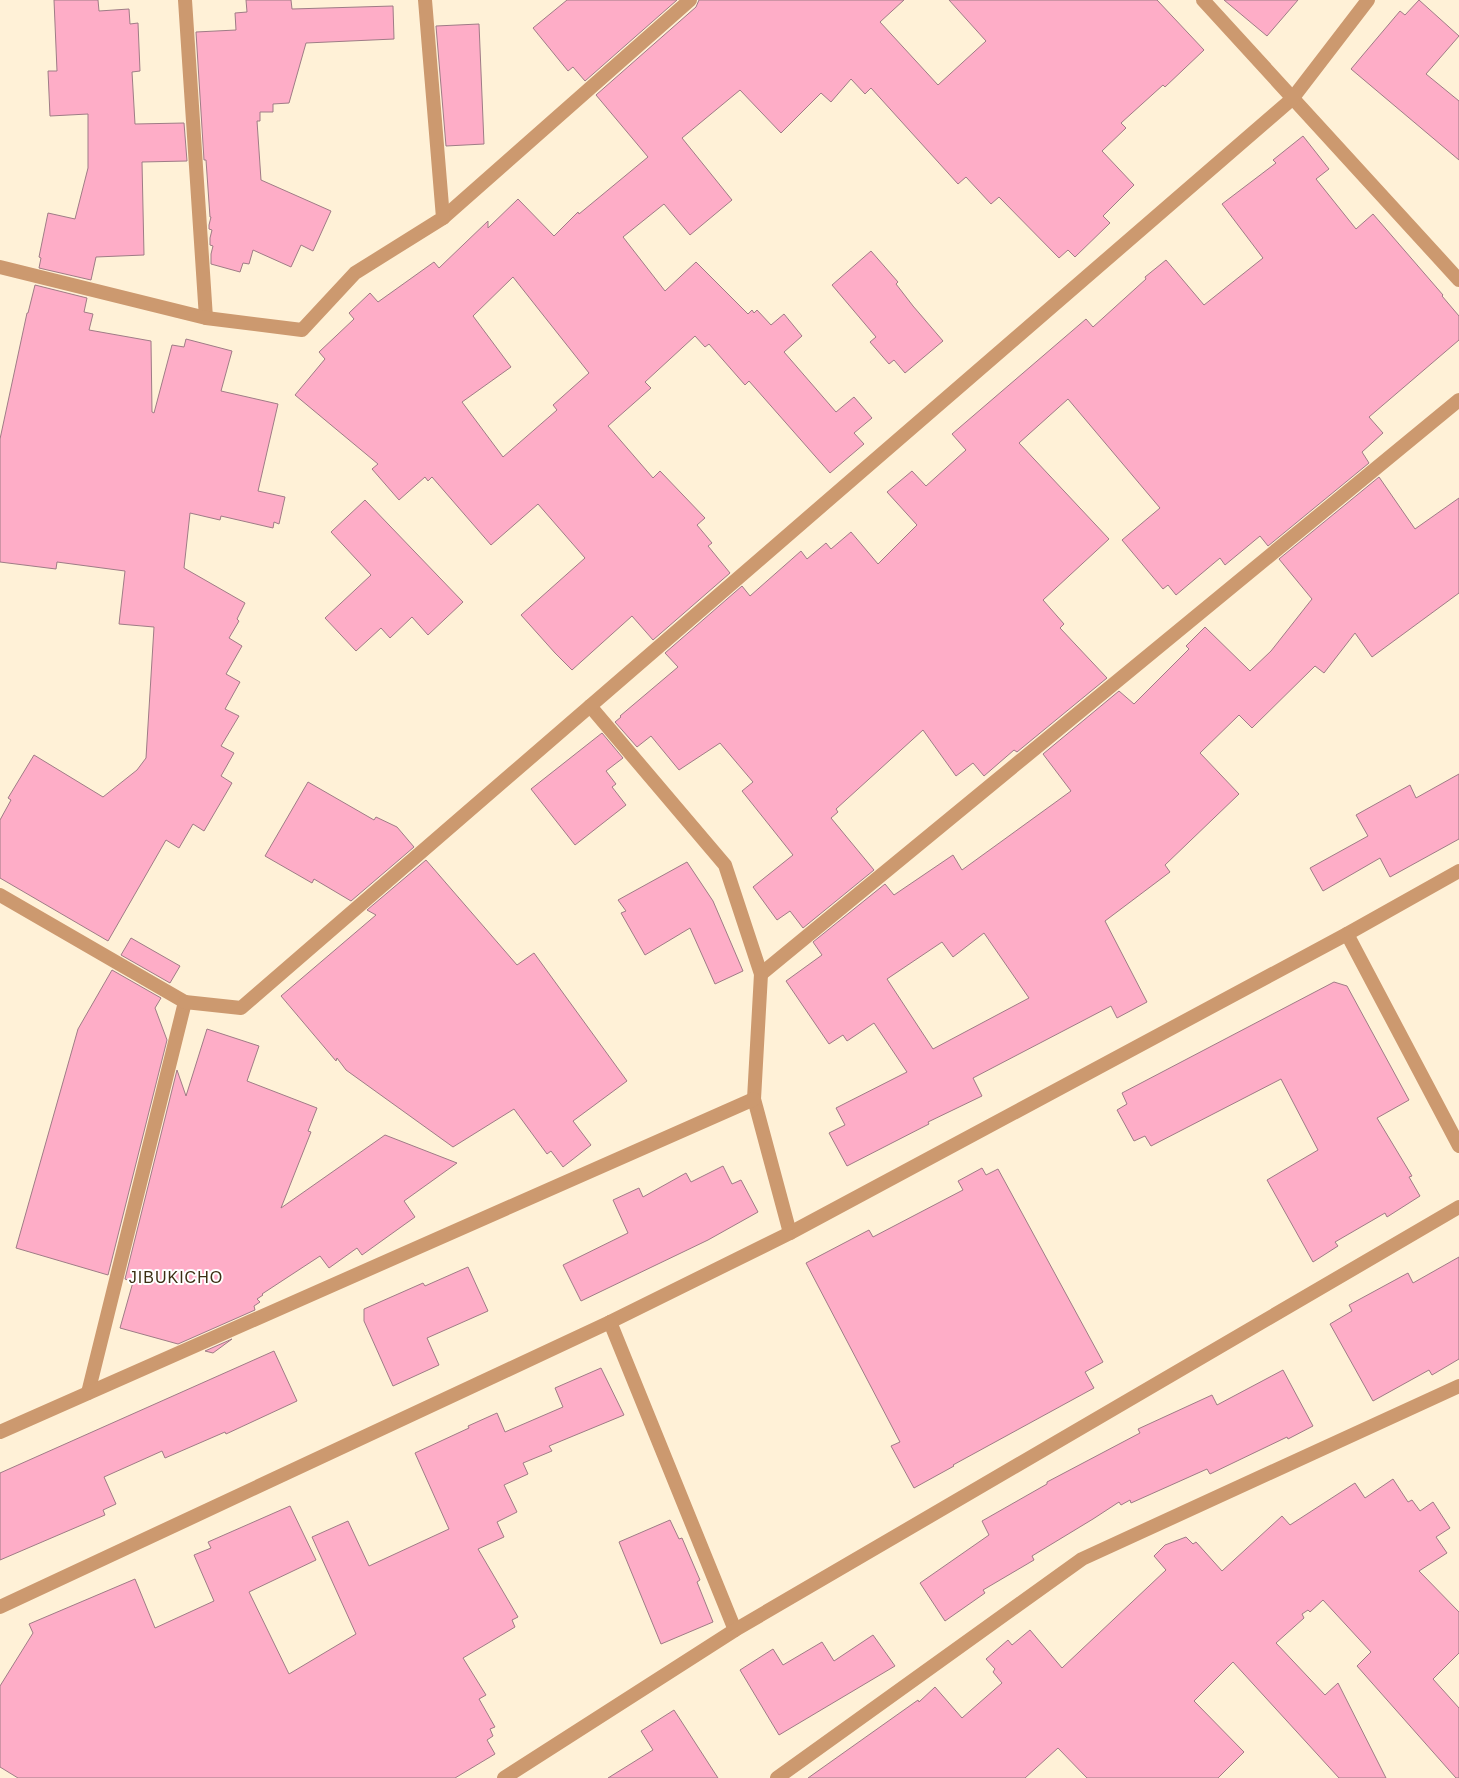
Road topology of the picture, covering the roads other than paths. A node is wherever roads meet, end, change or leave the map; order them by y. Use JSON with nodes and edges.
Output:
{"nodes":[{"id":1,"x":185,"y":0,"type":"edge"},
{"id":2,"x":425,"y":0,"type":"edge"},
{"id":3,"x":690,"y":0,"type":"edge"},
{"id":4,"x":1203,"y":0,"type":"edge"},
{"id":5,"x":1368,"y":0,"type":"edge"},
{"id":6,"x":1292,"y":99,"type":"junction"},
{"id":7,"x":443,"y":218,"type":"junction"},
{"id":8,"x":0,"y":267,"type":"edge"},
{"id":9,"x":1459,"y":280,"type":"edge"},
{"id":10,"x":206,"y":318,"type":"junction"},
{"id":11,"x":1459,"y":400,"type":"edge"},
{"id":12,"x":590,"y":706,"type":"junction"},
{"id":13,"x":1459,"y":871,"type":"edge"},
{"id":14,"x":0,"y":895,"type":"edge"},
{"id":15,"x":1347,"y":934,"type":"junction"},
{"id":16,"x":761,"y":974,"type":"junction"},
{"id":17,"x":185,"y":1002,"type":"junction"},
{"id":18,"x":754,"y":1099,"type":"junction"},
{"id":19,"x":1459,"y":1146,"type":"edge"},
{"id":20,"x":1459,"y":1207,"type":"edge"},
{"id":21,"x":790,"y":1233,"type":"junction"},
{"id":22,"x":610,"y":1322,"type":"junction"},
{"id":23,"x":1459,"y":1386,"type":"edge"},
{"id":24,"x":88,"y":1393,"type":"junction"},
{"id":25,"x":0,"y":1432,"type":"edge"},
{"id":26,"x":0,"y":1607,"type":"edge"},
{"id":27,"x":735,"y":1630,"type":"junction"},
{"id":28,"x":504,"y":1778,"type":"edge"},
{"id":29,"x":777,"y":1778,"type":"edge"}],
"edges":[{"from":1,"to":10,"type":"street"},
{"from":2,"to":7,"type":"street"},
{"from":3,"to":7,"type":"street"},
{"from":4,"to":6,"type":"street"},
{"from":5,"to":6,"type":"street"},
{"from":6,"to":9,"type":"street"},
{"from":6,"to":12,"type":"street"},
{"from":7,"to":10,"type":"street"},
{"from":8,"to":10,"type":"street"},
{"from":11,"to":16,"type":"street"},
{"from":12,"to":16,"type":"street"},
{"from":12,"to":17,"type":"street"},
{"from":13,"to":15,"type":"street"},
{"from":14,"to":17,"type":"street"},
{"from":15,"to":19,"type":"street"},
{"from":15,"to":21,"type":"street"},
{"from":16,"to":18,"type":"street"},
{"from":17,"to":24,"type":"street"},
{"from":18,"to":21,"type":"street"},
{"from":18,"to":24,"type":"street"},
{"from":20,"to":27,"type":"street"},
{"from":21,"to":22,"type":"street"},
{"from":22,"to":26,"type":"street"},
{"from":22,"to":27,"type":"street"},
{"from":23,"to":29,"type":"street"},
{"from":24,"to":25,"type":"street"},
{"from":27,"to":28,"type":"street"}]}
